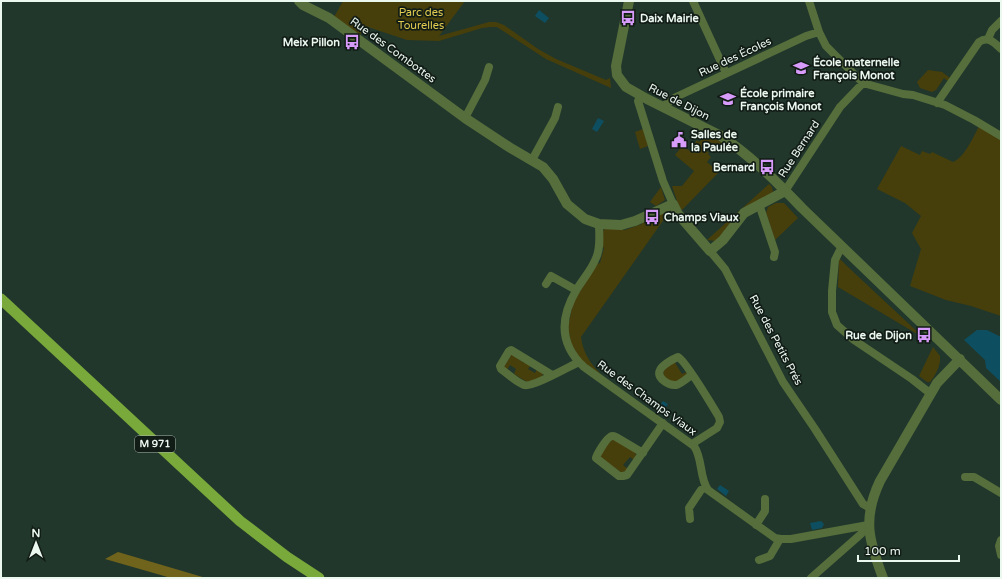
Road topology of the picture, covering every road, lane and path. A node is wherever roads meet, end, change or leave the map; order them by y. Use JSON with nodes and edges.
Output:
{"nodes":[{"id":1,"x":629,"y":1,"type":"edge"},
{"id":2,"x":693,"y":1,"type":"edge"},
{"id":3,"x":809,"y":1,"type":"edge"},
{"id":4,"x":301,"y":3,"type":"edge"},
{"id":5,"x":1001,"y":20,"type":"edge"},
{"id":6,"x":819,"y":32,"type":"junction"},
{"id":7,"x":988,"y":39,"type":"junction"},
{"id":8,"x":1001,"y":49,"type":"edge"},
{"id":9,"x":489,"y":67,"type":"dead end"},
{"id":10,"x":726,"y":73,"type":"junction"},
{"id":11,"x":863,"y":83,"type":"junction"},
{"id":12,"x":644,"y":98,"type":"junction"},
{"id":13,"x":937,"y":103,"type":"junction"},
{"id":14,"x":558,"y":107,"type":"dead end"},
{"id":15,"x":664,"y":108,"type":"junction"},
{"id":16,"x":466,"y":118,"type":"junction"},
{"id":17,"x":1001,"y":136,"type":"edge"},
{"id":18,"x":532,"y":160,"type":"junction"},
{"id":19,"x":785,"y":191,"type":"junction"},
{"id":20,"x":673,"y":204,"type":"junction"},
{"id":21,"x":759,"y":204,"type":"junction"},
{"id":22,"x":600,"y":224,"type":"junction"},
{"id":23,"x":842,"y":246,"type":"junction"},
{"id":24,"x":710,"y":251,"type":"junction"},
{"id":25,"x":774,"y":257,"type":"dead end"},
{"id":26,"x":546,"y":284,"type":"dead end"},
{"id":27,"x":576,"y":290,"type":"junction"},
{"id":28,"x":1,"y":299,"type":"edge"},
{"id":29,"x":960,"y":359,"type":"junction"},
{"id":30,"x":579,"y":362,"type":"junction"},
{"id":31,"x":692,"y":375,"type":"dead end"},
{"id":32,"x":552,"y":376,"type":"junction"},
{"id":33,"x":931,"y":394,"type":"junction"},
{"id":34,"x":1001,"y":400,"type":"edge"},
{"id":35,"x":663,"y":423,"type":"junction"},
{"id":36,"x":692,"y":444,"type":"junction"},
{"id":37,"x":643,"y":453,"type":"junction"},
{"id":38,"x":965,"y":477,"type":"dead end"},
{"id":39,"x":706,"y":487,"type":"junction"},
{"id":40,"x":1001,"y":493,"type":"edge"},
{"id":41,"x":765,"y":499,"type":"dead end"},
{"id":42,"x":870,"y":508,"type":"junction"},
{"id":43,"x":690,"y":519,"type":"dead end"},
{"id":44,"x":756,"y":525,"type":"junction"},
{"id":45,"x":868,"y":525,"type":"junction"},
{"id":46,"x":780,"y":539,"type":"junction"},
{"id":47,"x":1001,"y":540,"type":"edge"},
{"id":48,"x":1001,"y":555,"type":"edge"},
{"id":49,"x":759,"y":560,"type":"dead end"},
{"id":50,"x":319,"y":578,"type":"edge"},
{"id":51,"x":811,"y":578,"type":"edge"},
{"id":52,"x":883,"y":578,"type":"edge"}],
"edges":[{"from":1,"to":12,"type":"street","name":"Rue de Dijon"},
{"from":2,"to":10,"type":"street"},
{"from":3,"to":6,"type":"street"},
{"from":4,"to":16,"type":"street","name":"Rue des Combottes"},
{"from":5,"to":7,"type":"street"},
{"from":6,"to":10,"type":"street","name":"Rue des Écoles"},
{"from":6,"to":11,"type":"street"},
{"from":7,"to":8,"type":"street"},
{"from":7,"to":13,"type":"street"},
{"from":9,"to":16,"type":"street"},
{"from":10,"to":15,"type":"street","name":"Rue des Écoles"},
{"from":11,"to":13,"type":"street"},
{"from":11,"to":19,"type":"street","name":"Rue Bernard"},
{"from":12,"to":15,"type":"street","name":"Rue de Dijon"},
{"from":12,"to":20,"type":"street"},
{"from":13,"to":17,"type":"street"},
{"from":14,"to":18,"type":"street"},
{"from":15,"to":19,"type":"street","name":"Rue de Dijon"},
{"from":16,"to":18,"type":"street","name":"Rue des Combottes"},
{"from":18,"to":22,"type":"street","name":"Rue des Combottes"},
{"from":19,"to":21,"type":"street"},
{"from":19,"to":23,"type":"street","name":"Rue de Dijon"},
{"from":20,"to":22,"type":"street","name":"Rue des Combottes"},
{"from":20,"to":24,"type":"street","name":"Rue des Petits Prés"},
{"from":21,"to":24,"type":"street"},
{"from":21,"to":25,"type":"street"},
{"from":22,"to":27,"type":"street","name":"Rue des Champs Viaux"},
{"from":23,"to":29,"type":"street","name":"Rue de Dijon"},
{"from":23,"to":33,"type":"street"},
{"from":24,"to":42,"type":"street","name":"Rue des Petits Prés"},
{"from":26,"to":27,"type":"street"},
{"from":27,"to":30,"type":"street","name":"Rue des Champs Viaux"},
{"from":28,"to":50,"type":"main road","number":"M 971"},
{"from":29,"to":33,"type":"street"},
{"from":29,"to":34,"type":"street","name":"Rue de Dijon"},
{"from":30,"to":32,"type":"street"},
{"from":30,"to":35,"type":"street","name":"Rue des Champs Viaux"},
{"from":31,"to":36,"type":"street"},
{"from":32,"to":32,"type":"street"},
{"from":33,"to":42,"type":"street"},
{"from":35,"to":36,"type":"street","name":"Rue des Champs Viaux"},
{"from":35,"to":37,"type":"street"},
{"from":36,"to":39,"type":"street","name":"Rue des Champs Viaux"},
{"from":37,"to":37,"type":"street"},
{"from":38,"to":40,"type":"street"},
{"from":39,"to":43,"type":"street"},
{"from":39,"to":44,"type":"street"},
{"from":41,"to":44,"type":"street"},
{"from":42,"to":45,"type":"street"},
{"from":44,"to":46,"type":"street"},
{"from":45,"to":46,"type":"street"},
{"from":45,"to":51,"type":"street"},
{"from":45,"to":52,"type":"street"},
{"from":46,"to":49,"type":"street"},
{"from":47,"to":48,"type":"street"}]}
